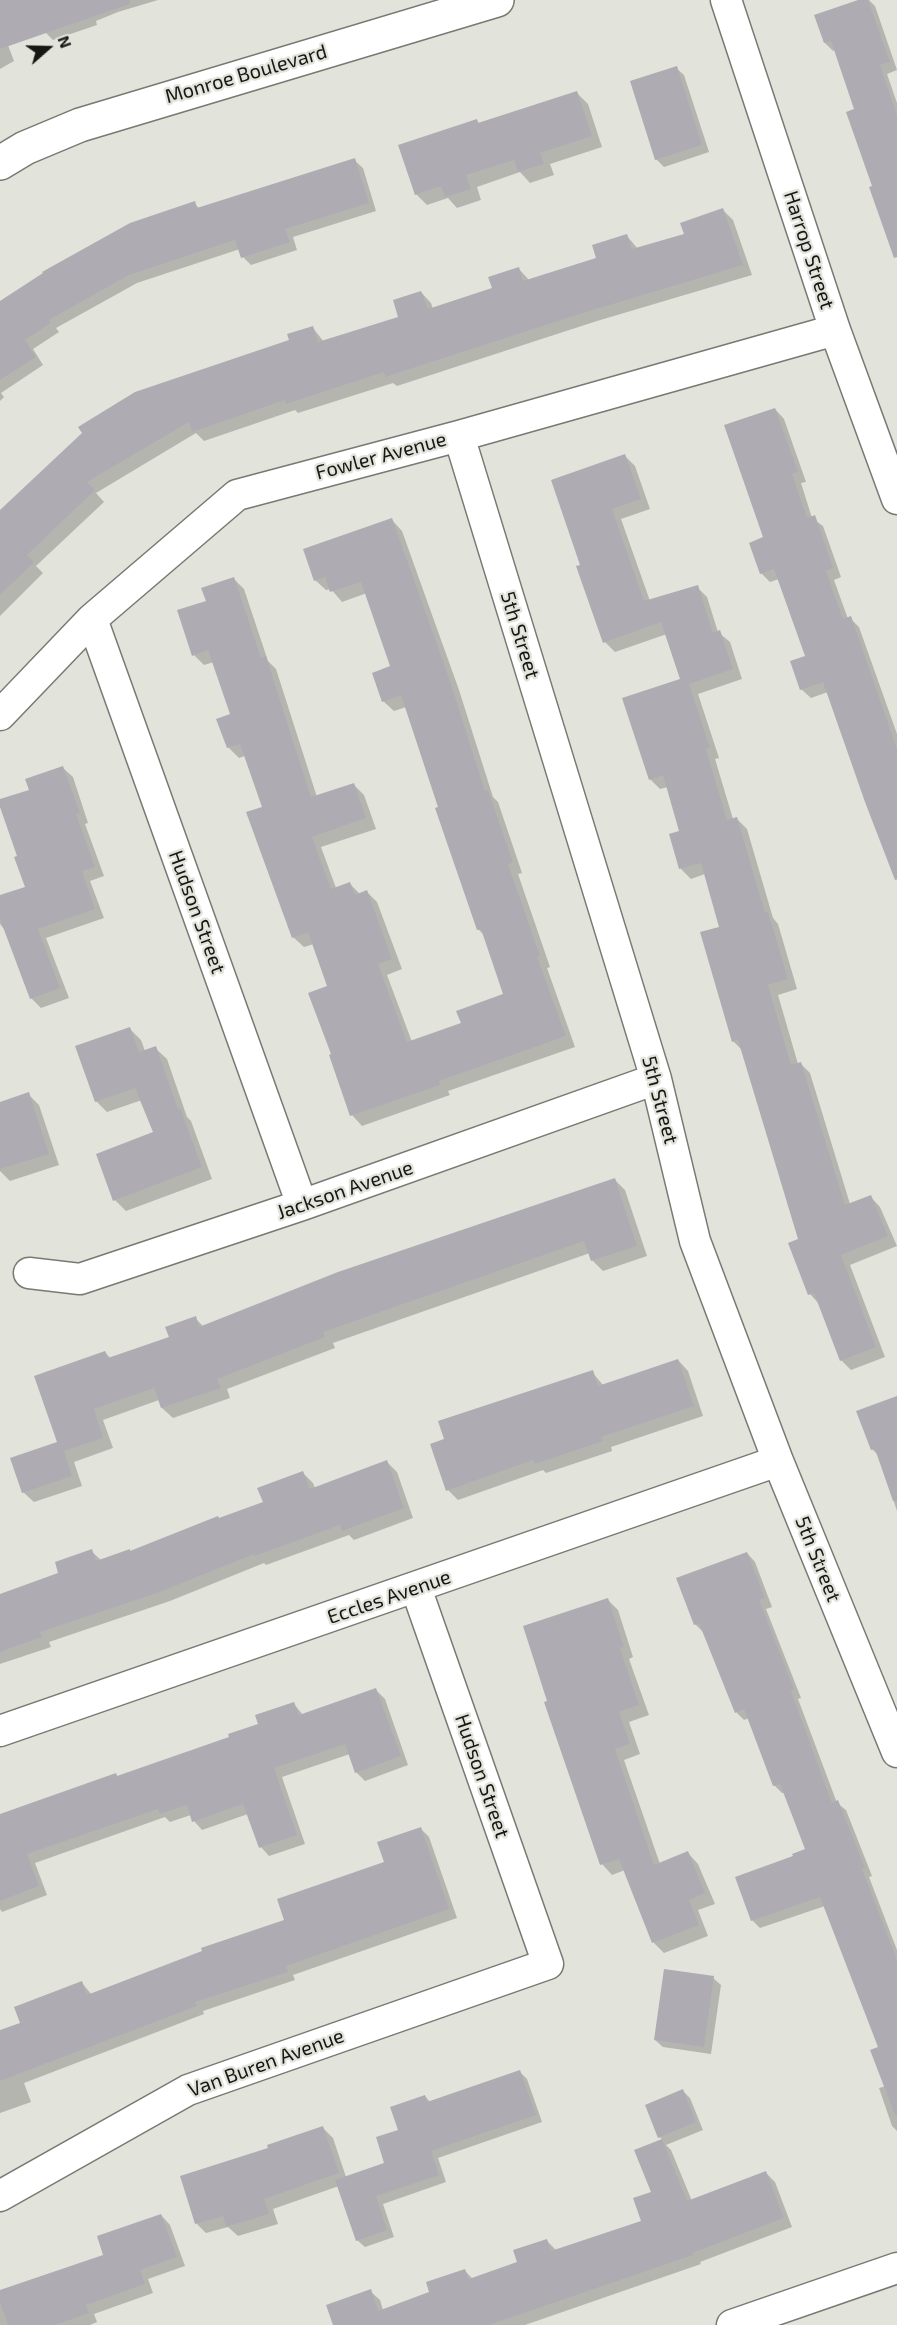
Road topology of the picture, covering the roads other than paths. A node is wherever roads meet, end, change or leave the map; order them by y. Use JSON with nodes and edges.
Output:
{"nodes":[{"id":1,"x":497,"y":0,"type":"edge"},
{"id":2,"x":726,"y":0,"type":"edge"},
{"id":3,"x":0,"y":163,"type":"edge"},
{"id":4,"x":836,"y":330,"type":"junction"},
{"id":5,"x":459,"y":436,"type":"junction"},
{"id":6,"x":897,"y":499,"type":"edge"},
{"id":7,"x":92,"y":620,"type":"junction"},
{"id":8,"x":0,"y":714,"type":"edge"},
{"id":9,"x":656,"y":1079,"type":"junction"},
{"id":10,"x":302,"y":1205,"type":"junction"},
{"id":11,"x":29,"y":1273,"type":"dead end"},
{"id":12,"x":778,"y":1461,"type":"junction"},
{"id":13,"x":416,"y":1588,"type":"junction"},
{"id":14,"x":0,"y":1731,"type":"edge"},
{"id":15,"x":897,"y":1752,"type":"edge"},
{"id":16,"x":548,"y":1964,"type":"joint"},
{"id":17,"x":0,"y":2196,"type":"edge"},
{"id":18,"x":897,"y":2268,"type":"edge"},
{"id":19,"x":732,"y":2325,"type":"edge"}],
"edges":[{"from":1,"to":3,"type":"main road","name":"Monroe Boulevard"},
{"from":2,"to":4,"type":"street","name":"Harrop Street"},
{"from":4,"to":5,"type":"street","name":"Fowler Avenue"},
{"from":4,"to":6,"type":"street","name":"Harrop Street"},
{"from":5,"to":7,"type":"street","name":"Fowler Avenue"},
{"from":5,"to":9,"type":"street","name":"5th Street"},
{"from":7,"to":8,"type":"street","name":"Fowler Avenue"},
{"from":7,"to":10,"type":"street","name":"Hudson Street"},
{"from":9,"to":10,"type":"street","name":"Jackson Avenue"},
{"from":9,"to":12,"type":"street","name":"5th Street"},
{"from":10,"to":11,"type":"street","name":"Jackson Avenue"},
{"from":12,"to":13,"type":"street","name":"Eccles Avenue"},
{"from":12,"to":15,"type":"street","name":"5th Street"},
{"from":13,"to":14,"type":"street","name":"Eccles Avenue"},
{"from":13,"to":16,"type":"street","name":"Hudson Street"},
{"from":16,"to":17,"type":"street","name":"Van Buren Avenue"},
{"from":18,"to":19,"type":"street"}]}
